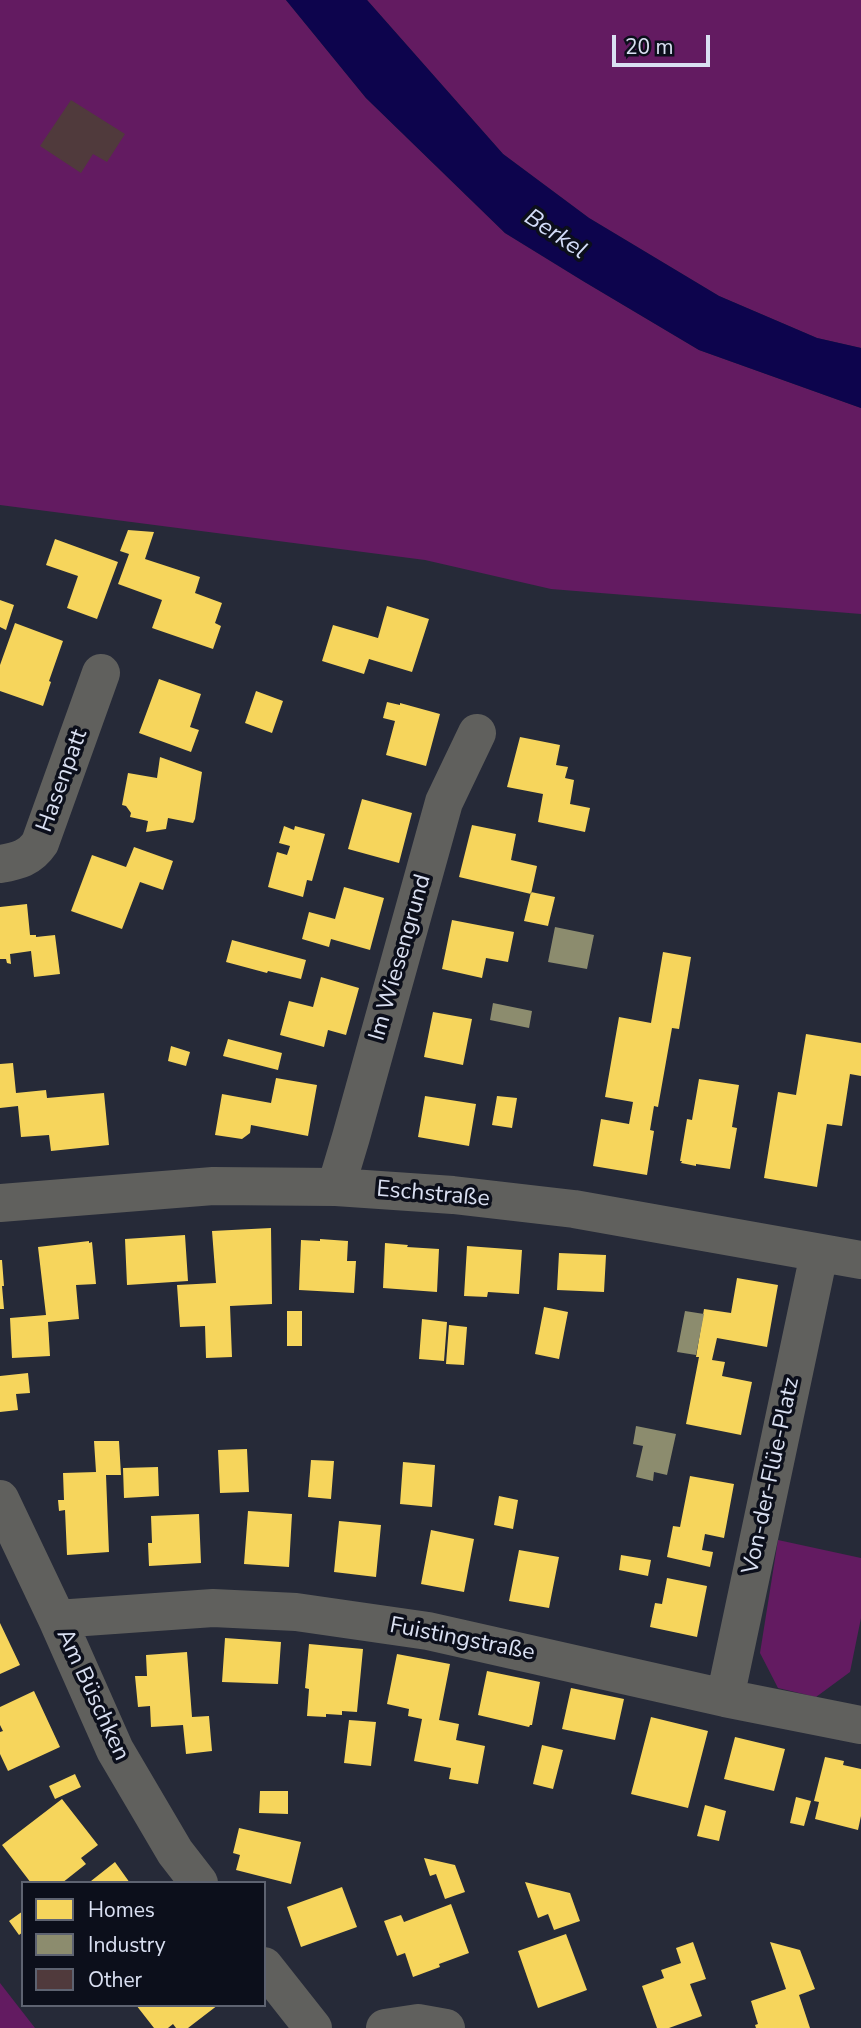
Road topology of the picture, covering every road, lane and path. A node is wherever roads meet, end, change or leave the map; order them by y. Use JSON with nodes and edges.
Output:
{"nodes":[{"id":1,"x":101,"y":673,"type":"dead end"},
{"id":2,"x":477,"y":733,"type":"dead end"},
{"id":3,"x":0,"y":864,"type":"edge"},
{"id":4,"x":336,"y":1187,"type":"junction"},
{"id":5,"x":0,"y":1203,"type":"edge"},
{"id":6,"x":819,"y":1254,"type":"junction"},
{"id":7,"x":861,"y":1260,"type":"edge"},
{"id":8,"x":0,"y":1499,"type":"edge"},
{"id":9,"x":57,"y":1619,"type":"junction"},
{"id":10,"x":725,"y":1698,"type":"junction"},
{"id":11,"x":859,"y":1715,"type":"edge"},
{"id":12,"x":197,"y":1881,"type":"edge"},
{"id":13,"x":266,"y":1969,"type":"edge"},
{"id":14,"x":313,"y":2028,"type":"edge"},
{"id":15,"x":385,"y":2028,"type":"edge"},
{"id":16,"x":446,"y":2028,"type":"edge"}],
"edges":[{"from":1,"to":3,"type":"street","name":"Hasenpatt"},
{"from":2,"to":4,"type":"street","name":"Im Wiesengrund"},
{"from":4,"to":5,"type":"street","name":"Eschstraße"},
{"from":4,"to":6,"type":"street","name":"Eschstraße"},
{"from":6,"to":7,"type":"street","name":"Eschstraße"},
{"from":6,"to":10,"type":"street","name":"Von-der-Flüe-Platz"},
{"from":8,"to":9,"type":"street","name":"Am Büschken"},
{"from":9,"to":10,"type":"street","name":"Fuistingstraße"},
{"from":9,"to":12,"type":"street","name":"Am Büschken"},
{"from":10,"to":11,"type":"street","name":"Fuistingstraße"},
{"from":13,"to":14,"type":"street"},
{"from":15,"to":16,"type":"street"}]}
